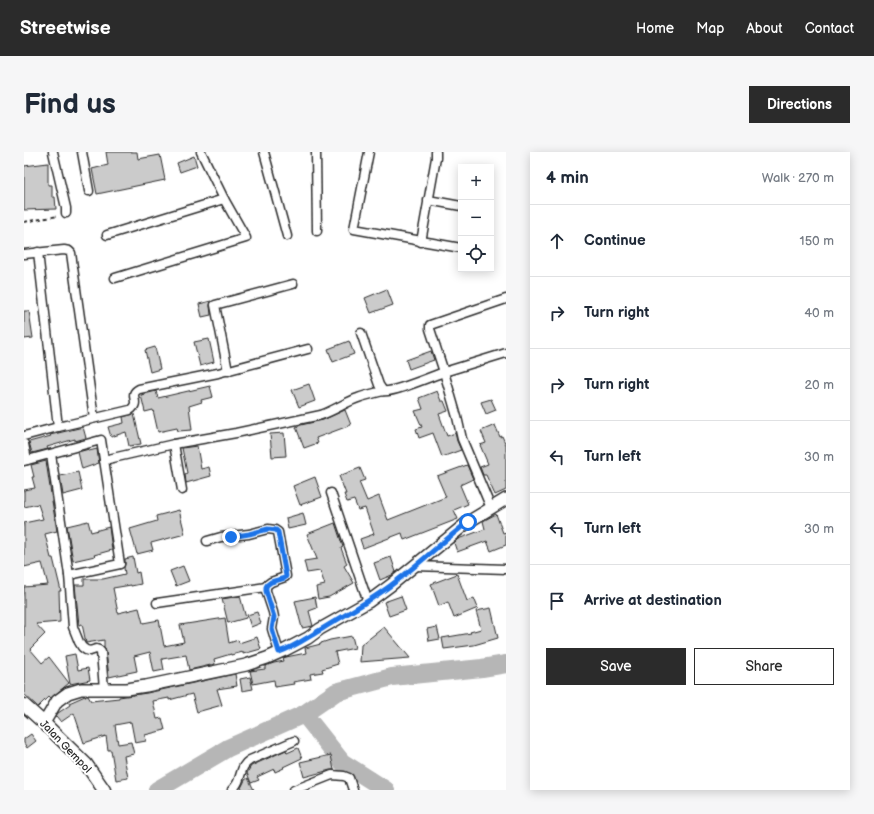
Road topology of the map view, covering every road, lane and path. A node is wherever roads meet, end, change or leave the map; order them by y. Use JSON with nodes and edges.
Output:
{"nodes":[{"id":1,"x":53,"y":152,"type":"edge"},
{"id":2,"x":82,"y":152,"type":"edge"},
{"id":3,"x":201,"y":152,"type":"edge"},
{"id":4,"x":264,"y":152,"type":"edge"},
{"id":5,"x":316,"y":152,"type":"edge"},
{"id":6,"x":369,"y":152,"type":"edge"},
{"id":7,"x":436,"y":152,"type":"edge"},
{"id":8,"x":89,"y":191,"type":"dead end"},
{"id":9,"x":224,"y":198,"type":"junction"},
{"id":10,"x":428,"y":200,"type":"junction"},
{"id":11,"x":458,"y":205,"type":"edge"},
{"id":12,"x":66,"y":213,"type":"joint"},
{"id":13,"x":24,"y":222,"type":"edge"},
{"id":14,"x":317,"y":230,"type":"dead end"},
{"id":15,"x":106,"y":235,"type":"dead end"},
{"id":16,"x":287,"y":236,"type":"dead end"},
{"id":17,"x":421,"y":242,"type":"junction"},
{"id":18,"x":458,"y":248,"type":"edge"},
{"id":19,"x":38,"y":252,"type":"junction"},
{"id":20,"x":24,"y":254,"type":"edge"},
{"id":21,"x":115,"y":278,"type":"dead end"},
{"id":22,"x":292,"y":284,"type":"dead end"},
{"id":23,"x":506,"y":299,"type":"edge"},
{"id":24,"x":361,"y":333,"type":"dead end"},
{"id":25,"x":308,"y":349,"type":"dead end"},
{"id":26,"x":506,"y":353,"type":"edge"},
{"id":27,"x":228,"y":371,"type":"junction"},
{"id":28,"x":444,"y":372,"type":"junction"},
{"id":29,"x":383,"y":391,"type":"junction"},
{"id":30,"x":94,"y":418,"type":"junction"},
{"id":31,"x":58,"y":427,"type":"junction"},
{"id":32,"x":24,"y":436,"type":"edge"},
{"id":33,"x":24,"y":444,"type":"edge"},
{"id":34,"x":174,"y":444,"type":"junction"},
{"id":35,"x":51,"y":454,"type":"junction"},
{"id":36,"x":26,"y":460,"type":"edge"},
{"id":37,"x":104,"y":460,"type":"junction"},
{"id":38,"x":182,"y":490,"type":"dead end"},
{"id":39,"x":331,"y":493,"type":"dead end"},
{"id":40,"x":506,"y":499,"type":"edge"},
{"id":41,"x":490,"y":508,"type":"junction"},
{"id":42,"x":207,"y":541,"type":"dead end"},
{"id":43,"x":415,"y":566,"type":"junction"},
{"id":44,"x":506,"y":569,"type":"edge"},
{"id":45,"x":69,"y":575,"type":"junction"},
{"id":46,"x":266,"y":587,"type":"junction"},
{"id":47,"x":368,"y":602,"type":"junction"},
{"id":48,"x":156,"y":603,"type":"dead end"},
{"id":49,"x":279,"y":652,"type":"junction"},
{"id":50,"x":104,"y":689,"type":"junction"},
{"id":51,"x":24,"y":705,"type":"edge"},
{"id":52,"x":44,"y":723,"type":"junction"},
{"id":53,"x":294,"y":741,"type":"dead end"},
{"id":54,"x":103,"y":788,"type":"edge"},
{"id":55,"x":232,"y":790,"type":"edge"},
{"id":56,"x":294,"y":790,"type":"edge"},
{"id":57,"x":353,"y":790,"type":"edge"}],
"edges":[{"from":1,"to":12,"type":"street"},
{"from":2,"to":8,"type":"street"},
{"from":3,"to":9,"type":"street"},
{"from":4,"to":16,"type":"street"},
{"from":5,"to":14,"type":"street"},
{"from":6,"to":17,"type":"street"},
{"from":7,"to":10,"type":"street"},
{"from":9,"to":15,"type":"street"},
{"from":9,"to":21,"type":"street"},
{"from":10,"to":11,"type":"street"},
{"from":10,"to":17,"type":"street"},
{"from":12,"to":13,"type":"path"},
{"from":17,"to":18,"type":"street"},
{"from":19,"to":20,"type":"street"},
{"from":19,"to":30,"type":"street"},
{"from":19,"to":31,"type":"street"},
{"from":22,"to":27,"type":"street"},
{"from":23,"to":28,"type":"street"},
{"from":24,"to":29,"type":"street"},
{"from":25,"to":27,"type":"street"},
{"from":26,"to":28,"type":"street"},
{"from":27,"to":30,"type":"street"},
{"from":28,"to":29,"type":"street"},
{"from":28,"to":41,"type":"street"},
{"from":29,"to":34,"type":"street"},
{"from":30,"to":31,"type":"street"},
{"from":31,"to":32,"type":"street"},
{"from":33,"to":36,"type":"street"},
{"from":34,"to":37,"type":"street"},
{"from":34,"to":38,"type":"street"},
{"from":35,"to":36,"type":"street"},
{"from":35,"to":37,"type":"street"},
{"from":35,"to":45,"type":"street"},
{"from":37,"to":45,"type":"street"},
{"from":39,"to":47,"type":"street"},
{"from":40,"to":41,"type":"street"},
{"from":41,"to":43,"type":"street"},
{"from":42,"to":46,"type":"street"},
{"from":43,"to":44,"type":"street"},
{"from":43,"to":47,"type":"street"},
{"from":45,"to":50,"type":"street"},
{"from":46,"to":48,"type":"street"},
{"from":46,"to":49,"type":"street"},
{"from":47,"to":49,"type":"street"},
{"from":49,"to":50,"type":"street"},
{"from":50,"to":52,"type":"street"},
{"from":51,"to":52,"type":"main road","name":"Jalan Gempol"},
{"from":52,"to":54,"type":"main road","name":"Jalan Gempol"},
{"from":53,"to":55,"type":"street"},
{"from":56,"to":57,"type":"street"}]}
